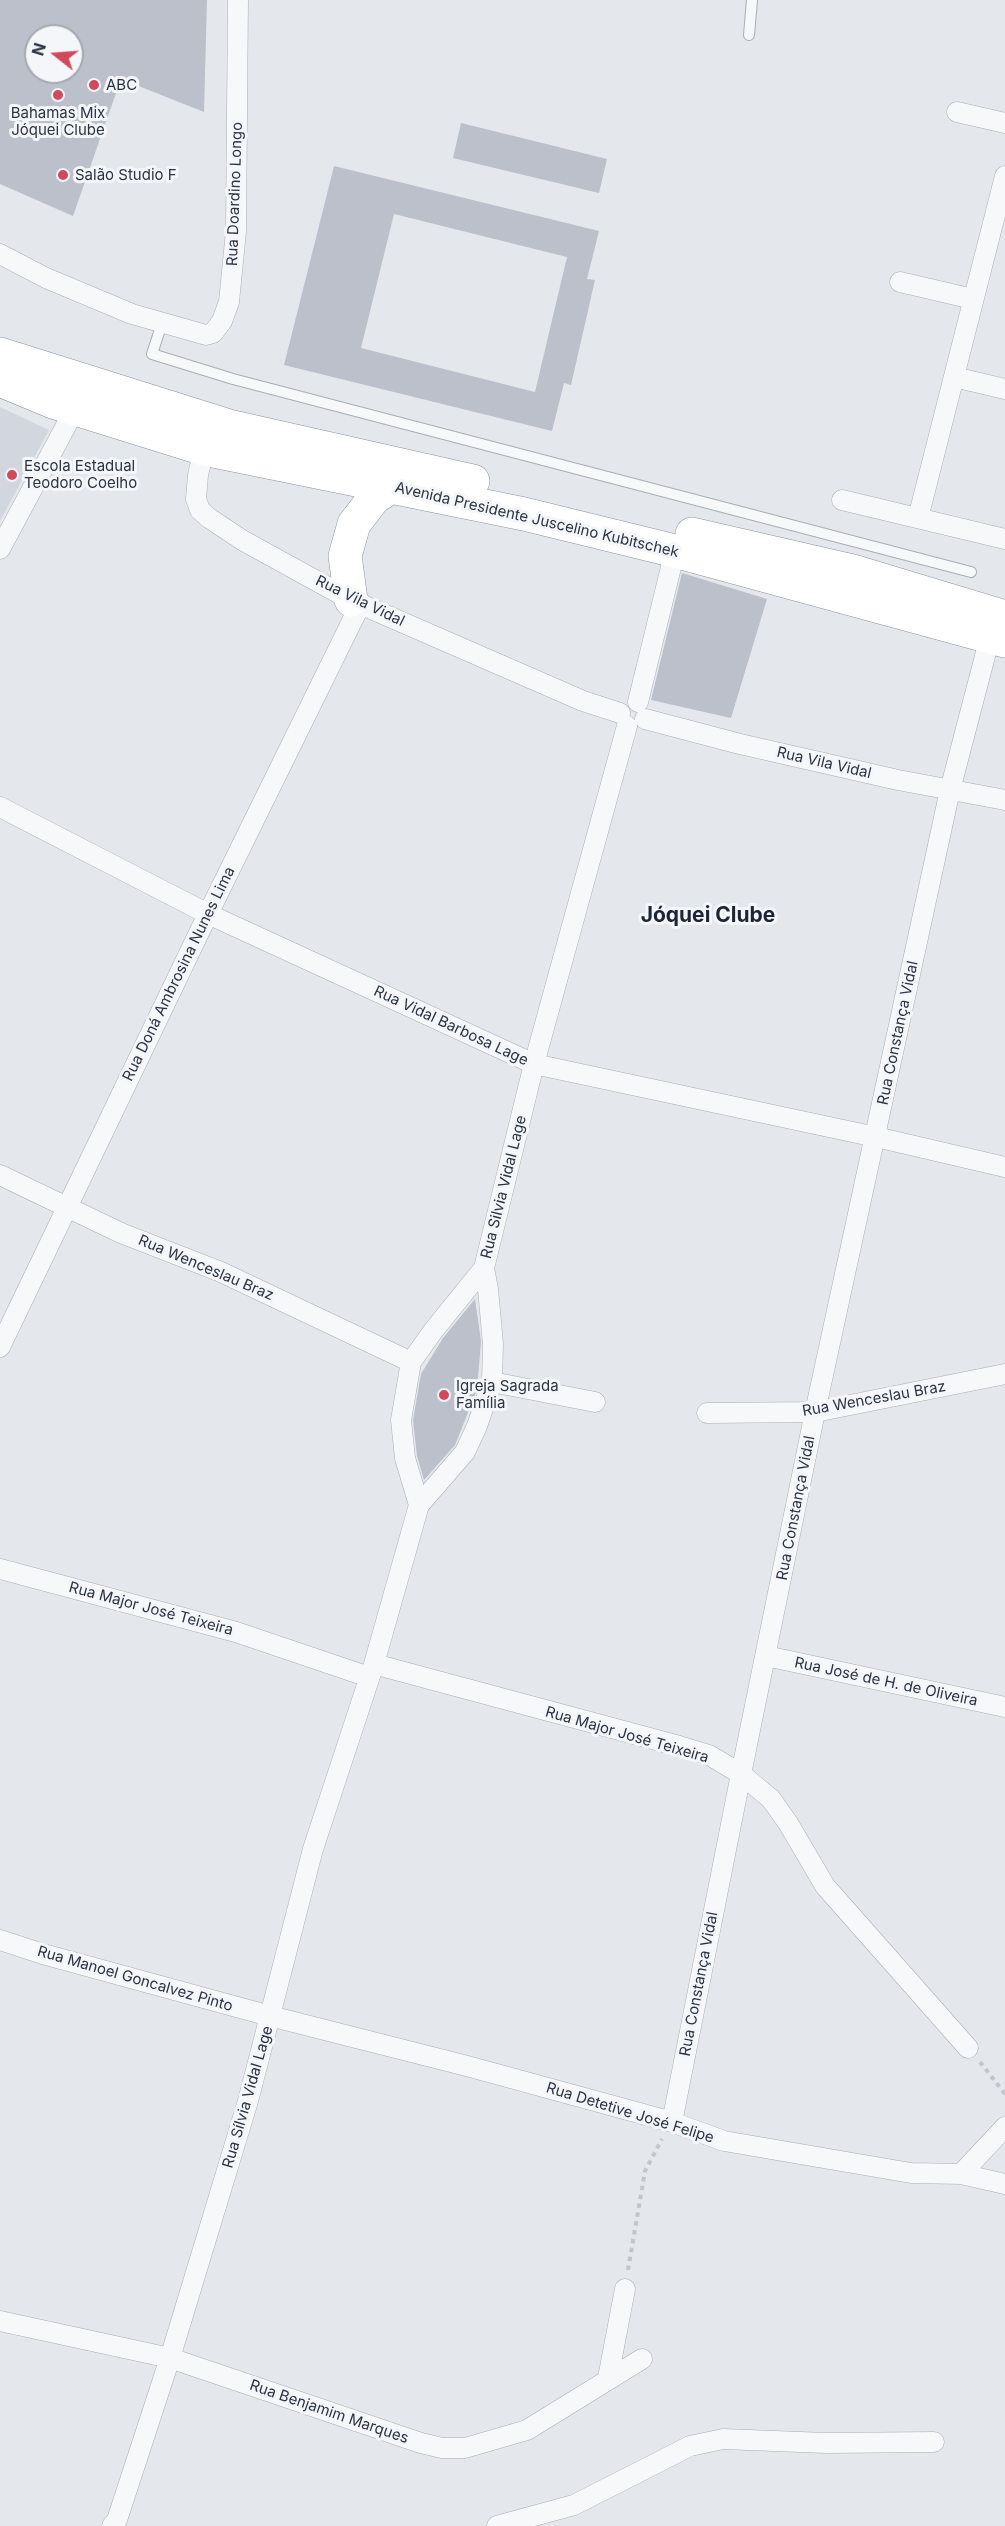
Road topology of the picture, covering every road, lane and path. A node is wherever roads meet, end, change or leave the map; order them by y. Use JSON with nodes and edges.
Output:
{"nodes":[{"id":1,"x":238,"y":0,"type":"edge"},
{"id":2,"x":752,"y":0,"type":"edge"},
{"id":3,"x":749,"y":35,"type":"dead end"},
{"id":4,"x":957,"y":112,"type":"dead end"},
{"id":5,"x":1005,"y":123,"type":"edge"},
{"id":6,"x":1005,"y":176,"type":"edge"},
{"id":7,"x":1000,"y":215,"type":"edge"},
{"id":8,"x":0,"y":254,"type":"edge"},
{"id":9,"x":900,"y":282,"type":"dead end"},
{"id":10,"x":973,"y":299,"type":"junction"},
{"id":11,"x":162,"y":323,"type":"junction"},
{"id":12,"x":0,"y":354,"type":"edge"},
{"id":13,"x":954,"y":377,"type":"junction"},
{"id":14,"x":0,"y":380,"type":"edge"},
{"id":15,"x":1005,"y":389,"type":"edge"},
{"id":16,"x":75,"y":409,"type":"junction"},
{"id":17,"x":188,"y":413,"type":"junction"},
{"id":18,"x":229,"y":426,"type":"junction"},
{"id":19,"x":204,"y":449,"type":"junction"},
{"id":20,"x":391,"y":487,"type":"junction"},
{"id":21,"x":842,"y":500,"type":"dead end"},
{"id":22,"x":918,"y":518,"type":"junction"},
{"id":23,"x":1005,"y":539,"type":"edge"},
{"id":24,"x":0,"y":549,"type":"edge"},
{"id":25,"x":675,"y":551,"type":"junction"},
{"id":26,"x":970,"y":572,"type":"dead end"},
{"id":27,"x":356,"y":602,"type":"junction"},
{"id":28,"x":1000,"y":632,"type":"edge"},
{"id":29,"x":633,"y":715,"type":"junction"},
{"id":30,"x":950,"y":790,"type":"junction"},
{"id":31,"x":1005,"y":800,"type":"edge"},
{"id":32,"x":0,"y":807,"type":"edge"},
{"id":33,"x":208,"y":914,"type":"junction"},
{"id":34,"x":534,"y":1064,"type":"junction"},
{"id":35,"x":876,"y":1137,"type":"junction"},
{"id":36,"x":1005,"y":1167,"type":"edge"},
{"id":37,"x":0,"y":1175,"type":"edge"},
{"id":38,"x":66,"y":1208,"type":"junction"},
{"id":39,"x":484,"y":1268,"type":"junction"},
{"id":40,"x":0,"y":1347,"type":"edge"},
{"id":41,"x":411,"y":1362,"type":"junction"},
{"id":42,"x":1005,"y":1374,"type":"edge"},
{"id":43,"x":492,"y":1382,"type":"junction"},
{"id":44,"x":595,"y":1402,"type":"dead end"},
{"id":45,"x":815,"y":1412,"type":"junction"},
{"id":46,"x":707,"y":1413,"type":"dead end"},
{"id":47,"x":419,"y":1505,"type":"junction"},
{"id":48,"x":0,"y":1569,"type":"edge"},
{"id":49,"x":766,"y":1656,"type":"junction"},
{"id":50,"x":371,"y":1671,"type":"junction"},
{"id":51,"x":1005,"y":1707,"type":"edge"},
{"id":52,"x":741,"y":1774,"type":"junction"},
{"id":53,"x":0,"y":1940,"type":"edge"},
{"id":54,"x":270,"y":2016,"type":"junction"},
{"id":55,"x":968,"y":2048,"type":"joint"},
{"id":56,"x":1005,"y":2094,"type":"edge"},
{"id":57,"x":672,"y":2122,"type":"junction"},
{"id":58,"x":1005,"y":2127,"type":"edge"},
{"id":59,"x":961,"y":2174,"type":"junction"},
{"id":60,"x":1005,"y":2184,"type":"edge"},
{"id":61,"x":625,"y":2289,"type":"joint"},
{"id":62,"x":0,"y":2321,"type":"edge"},
{"id":63,"x":170,"y":2358,"type":"junction"},
{"id":64,"x":642,"y":2359,"type":"dead end"},
{"id":65,"x":608,"y":2378,"type":"junction"},
{"id":66,"x":934,"y":2442,"type":"dead end"},
{"id":67,"x":112,"y":2526,"type":"edge"},
{"id":68,"x":497,"y":2526,"type":"edge"}],
"edges":[{"from":1,"to":11,"type":"street","name":"Rua Doardino Longo"},
{"from":2,"to":3,"type":"lane"},
{"from":4,"to":5,"type":"street"},
{"from":6,"to":7,"type":"street"},
{"from":7,"to":10,"type":"street"},
{"from":8,"to":11,"type":"street","name":"Rua Doardino Longo"},
{"from":9,"to":10,"type":"street"},
{"from":10,"to":13,"type":"street"},
{"from":11,"to":26,"type":"lane"},
{"from":12,"to":17,"type":"highway","name":"Avenida Presidente Juscelino Kubitschek"},
{"from":13,"to":15,"type":"street"},
{"from":13,"to":22,"type":"street"},
{"from":14,"to":16,"type":"highway","name":"Avenida Presidente Juscelino Kubitschek"},
{"from":16,"to":19,"type":"highway","name":"Avenida Presidente Juscelino Kubitschek"},
{"from":16,"to":24,"type":"street"},
{"from":17,"to":18,"type":"highway","name":"Avenida Presidente Juscelino Kubitschek"},
{"from":17,"to":19,"type":"highway"},
{"from":18,"to":19,"type":"street"},
{"from":18,"to":28,"type":"highway","name":"Avenida Presidente Juscelino Kubitschek"},
{"from":19,"to":20,"type":"highway","name":"Avenida Presidente Juscelino Kubitschek"},
{"from":19,"to":27,"type":"street","name":"Rua Vila Vidal"},
{"from":20,"to":25,"type":"highway","name":"Avenida Presidente Juscelino Kubitschek"},
{"from":20,"to":27,"type":"highway"},
{"from":21,"to":22,"type":"street"},
{"from":22,"to":23,"type":"street"},
{"from":25,"to":28,"type":"highway","name":"Avenida Presidente Juscelino Kubitschek"},
{"from":25,"to":29,"type":"street","name":"Rua Silvia Vidal Lage"},
{"from":27,"to":29,"type":"street","name":"Rua Vila Vidal"},
{"from":27,"to":33,"type":"street","name":"Rua Doná Ambrosina Nunes Lima"},
{"from":28,"to":30,"type":"street","name":"Rua Constança Vidal"},
{"from":29,"to":30,"type":"street","name":"Rua Vila Vidal"},
{"from":29,"to":34,"type":"street","name":"Rua Silvia Vidal Lage"},
{"from":30,"to":31,"type":"street","name":"Rua Vila Vidal"},
{"from":30,"to":35,"type":"street","name":"Rua Constança Vidal"},
{"from":32,"to":33,"type":"street","name":"Rua Vidal Barbosa Lage"},
{"from":33,"to":34,"type":"street","name":"Rua Vidal Barbosa Lage"},
{"from":33,"to":38,"type":"street","name":"Rua Doná Ambrosina Nunes Lima"},
{"from":34,"to":35,"type":"street","name":"Rua Vidal Barbosa Lage"},
{"from":34,"to":39,"type":"street","name":"Rua Silvia Vidal Lage"},
{"from":35,"to":36,"type":"street","name":"Rua Vidal Barbosa Lage"},
{"from":35,"to":45,"type":"street","name":"Rua Constança Vidal"},
{"from":37,"to":38,"type":"street","name":"Rua Wenceslau Braz"},
{"from":38,"to":40,"type":"street","name":"Rua Doná Ambrosina Nunes Lima"},
{"from":38,"to":41,"type":"street","name":"Rua Wenceslau Braz"},
{"from":39,"to":41,"type":"street","name":"Rua Silvia Vidal Lage"},
{"from":39,"to":43,"type":"street"},
{"from":41,"to":47,"type":"street","name":"Rua Silvia Vidal Lage"},
{"from":42,"to":45,"type":"street","name":"Rua Wenceslau Braz"},
{"from":43,"to":44,"type":"street"},
{"from":43,"to":47,"type":"street"},
{"from":45,"to":46,"type":"street","name":"Rua Wenceslau Braz"},
{"from":45,"to":49,"type":"street","name":"Rua Constança Vidal"},
{"from":47,"to":50,"type":"street"},
{"from":48,"to":50,"type":"street","name":"Rua Major José Teixeira"},
{"from":49,"to":51,"type":"street","name":"Rua José de H. de Oliveira"},
{"from":49,"to":52,"type":"street","name":"Rua Constança Vidal"},
{"from":50,"to":52,"type":"street","name":"Rua Major José Teixeira"},
{"from":50,"to":54,"type":"street","name":"Rua Sílvia Vidal Lage"},
{"from":52,"to":55,"type":"street","name":"Rua Major José Teixeira"},
{"from":52,"to":57,"type":"street","name":"Rua Constança Vidal"},
{"from":53,"to":54,"type":"street","name":"Rua Manoel Goncalvez Pinto"},
{"from":54,"to":57,"type":"street","name":"Rua Detetive José Felipe"},
{"from":54,"to":63,"type":"street","name":"Rua Sílvia Vidal Lage"},
{"from":55,"to":56,"type":"path"},
{"from":57,"to":59,"type":"street","name":"Rua Detetive José Felipe"},
{"from":57,"to":61,"type":"path"},
{"from":58,"to":59,"type":"street"},
{"from":59,"to":60,"type":"street","name":"Rua Detetive José Felipe"},
{"from":61,"to":65,"type":"street"},
{"from":62,"to":63,"type":"street","name":"Rua Benjamim Marques"},
{"from":63,"to":65,"type":"street","name":"Rua Benjamim Marques"},
{"from":63,"to":67,"type":"street","name":"Rua Sílvia Vidal Lage"},
{"from":64,"to":65,"type":"street","name":"Rua Benjamim Marques"},
{"from":66,"to":68,"type":"street"}]}
